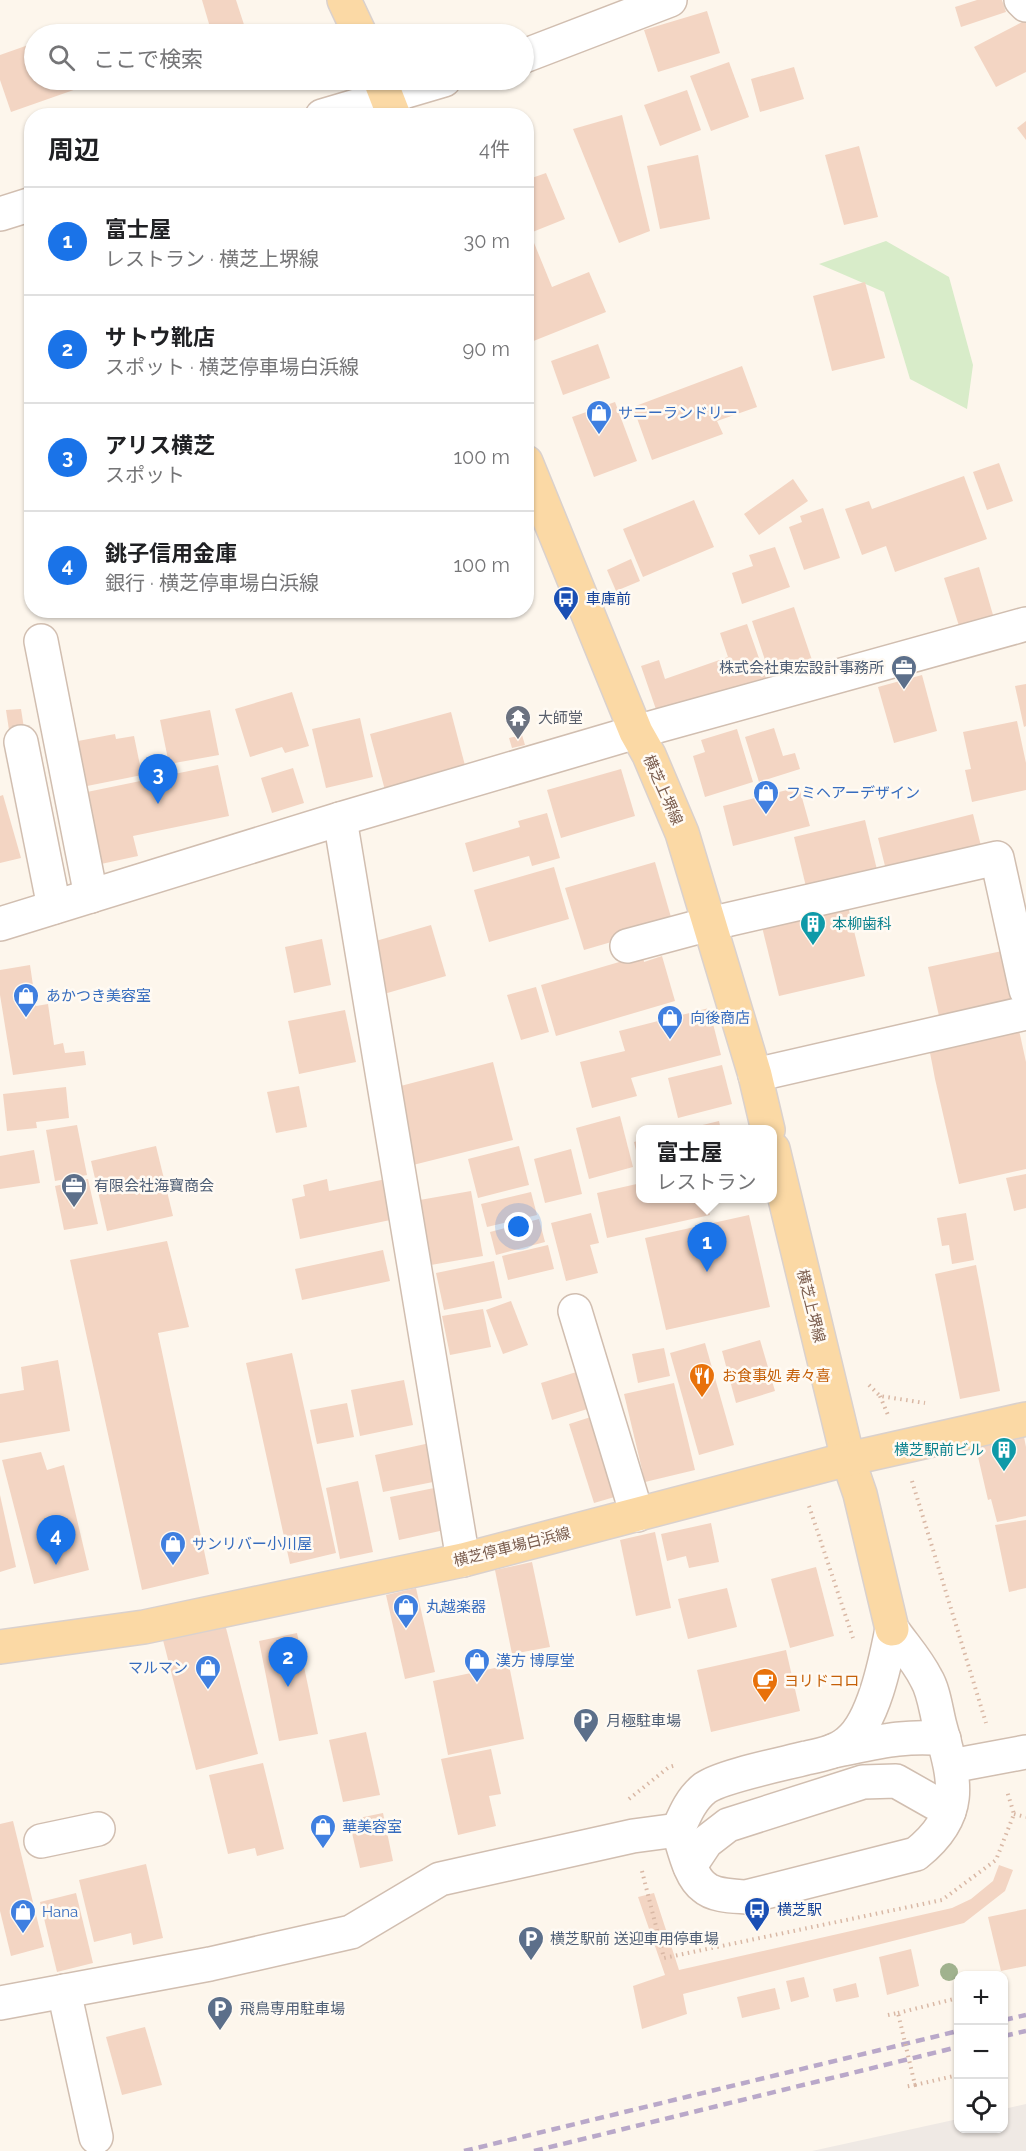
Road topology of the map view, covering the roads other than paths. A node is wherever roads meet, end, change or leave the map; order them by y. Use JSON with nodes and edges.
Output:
{"nodes":[{"id":1,"x":344,"y":0,"type":"edge"},
{"id":2,"x":670,"y":0,"type":"edge"},
{"id":3,"x":1021,"y":0,"type":"edge"},
{"id":4,"x":1026,"y":4,"type":"edge"},
{"id":5,"x":355,"y":24,"type":"edge"},
{"id":6,"x":534,"y":52,"type":"edge"},
{"id":7,"x":410,"y":90,"type":"edge"},
{"id":8,"x":387,"y":97,"type":"edge"},
{"id":9,"x":349,"y":108,"type":"edge"},
{"id":10,"x":24,"y":206,"type":"edge"},
{"id":11,"x":0,"y":214,"type":"edge"},
{"id":12,"x":534,"y":482,"type":"edge"},
{"id":13,"x":1026,"y":624,"type":"edge"},
{"id":14,"x":41,"y":641,"type":"dead end"},
{"id":15,"x":636,"y":732,"type":"junction"},
{"id":16,"x":21,"y":742,"type":"dead end"},
{"id":17,"x":340,"y":819,"type":"junction"},
{"id":18,"x":92,"y":896,"type":"junction"},
{"id":19,"x":54,"y":907,"type":"junction"},
{"id":20,"x":0,"y":924,"type":"edge"},
{"id":21,"x":710,"y":924,"type":"junction"},
{"id":22,"x":627,"y":946,"type":"dead end"},
{"id":23,"x":1026,"y":990,"type":"edge"},
{"id":24,"x":1026,"y":1013,"type":"edge"},
{"id":25,"x":755,"y":1075,"type":"junction"},
{"id":26,"x":767,"y":1125,"type":"edge"},
{"id":27,"x":777,"y":1166,"type":"edge"},
{"id":28,"x":575,"y":1311,"type":"dead end"},
{"id":29,"x":1026,"y":1419,"type":"edge"},
{"id":30,"x":848,"y":1459,"type":"junction"},
{"id":31,"x":637,"y":1515,"type":"junction"},
{"id":32,"x":463,"y":1560,"type":"junction"},
{"id":33,"x":892,"y":1629,"type":"junction"},
{"id":34,"x":0,"y":1647,"type":"edge"},
{"id":35,"x":828,"y":1752,"type":"junction"},
{"id":36,"x":947,"y":1753,"type":"junction"},
{"id":37,"x":1011,"y":1755,"type":"edge"},
{"id":38,"x":949,"y":1811,"type":"junction"},
{"id":39,"x":98,"y":1829,"type":"dead end"},
{"id":40,"x":678,"y":1830,"type":"junction"},
{"id":41,"x":41,"y":1841,"type":"dead end"},
{"id":42,"x":690,"y":1866,"type":"junction"},
{"id":43,"x":64,"y":1991,"type":"junction"},
{"id":44,"x":0,"y":2004,"type":"edge"},
{"id":45,"x":96,"y":2137,"type":"dead end"}],
"edges":[{"from":1,"to":5,"type":"main road"},
{"from":2,"to":6,"type":"street"},
{"from":3,"to":4,"type":"street"},
{"from":7,"to":8,"type":"street"},
{"from":8,"to":9,"type":"street"},
{"from":10,"to":11,"type":"street"},
{"from":12,"to":15,"type":"main road","name":"横芝上堺線"},
{"from":13,"to":15,"type":"street"},
{"from":14,"to":18,"type":"street"},
{"from":15,"to":17,"type":"street"},
{"from":15,"to":21,"type":"main road","name":"横芝上堺線"},
{"from":16,"to":19,"type":"street"},
{"from":17,"to":18,"type":"street"},
{"from":17,"to":32,"type":"street"},
{"from":18,"to":19,"type":"street"},
{"from":19,"to":20,"type":"street"},
{"from":21,"to":22,"type":"street"},
{"from":21,"to":23,"type":"street"},
{"from":21,"to":25,"type":"main road","name":"横芝上堺線"},
{"from":24,"to":25,"type":"street"},
{"from":25,"to":26,"type":"main road","name":"横芝上堺線"},
{"from":27,"to":30,"type":"main road","name":"横芝上堺線"},
{"from":28,"to":31,"type":"street"},
{"from":29,"to":30,"type":"main road"},
{"from":30,"to":31,"type":"main road","name":"横芝停車場白浜線"},
{"from":30,"to":33,"type":"main road"},
{"from":31,"to":32,"type":"main road","name":"横芝停車場白浜線"},
{"from":32,"to":34,"type":"main road","name":"横芝停車場白浜線"},
{"from":33,"to":35,"type":"street"},
{"from":33,"to":36,"type":"street"},
{"from":35,"to":36,"type":"street"},
{"from":35,"to":40,"type":"street"},
{"from":36,"to":37,"type":"street"},
{"from":36,"to":38,"type":"street"},
{"from":38,"to":42,"type":"street"},
{"from":38,"to":42,"type":"street"},
{"from":39,"to":41,"type":"street"},
{"from":40,"to":42,"type":"street"},
{"from":40,"to":43,"type":"street"},
{"from":43,"to":44,"type":"street"},
{"from":43,"to":45,"type":"street"}]}
